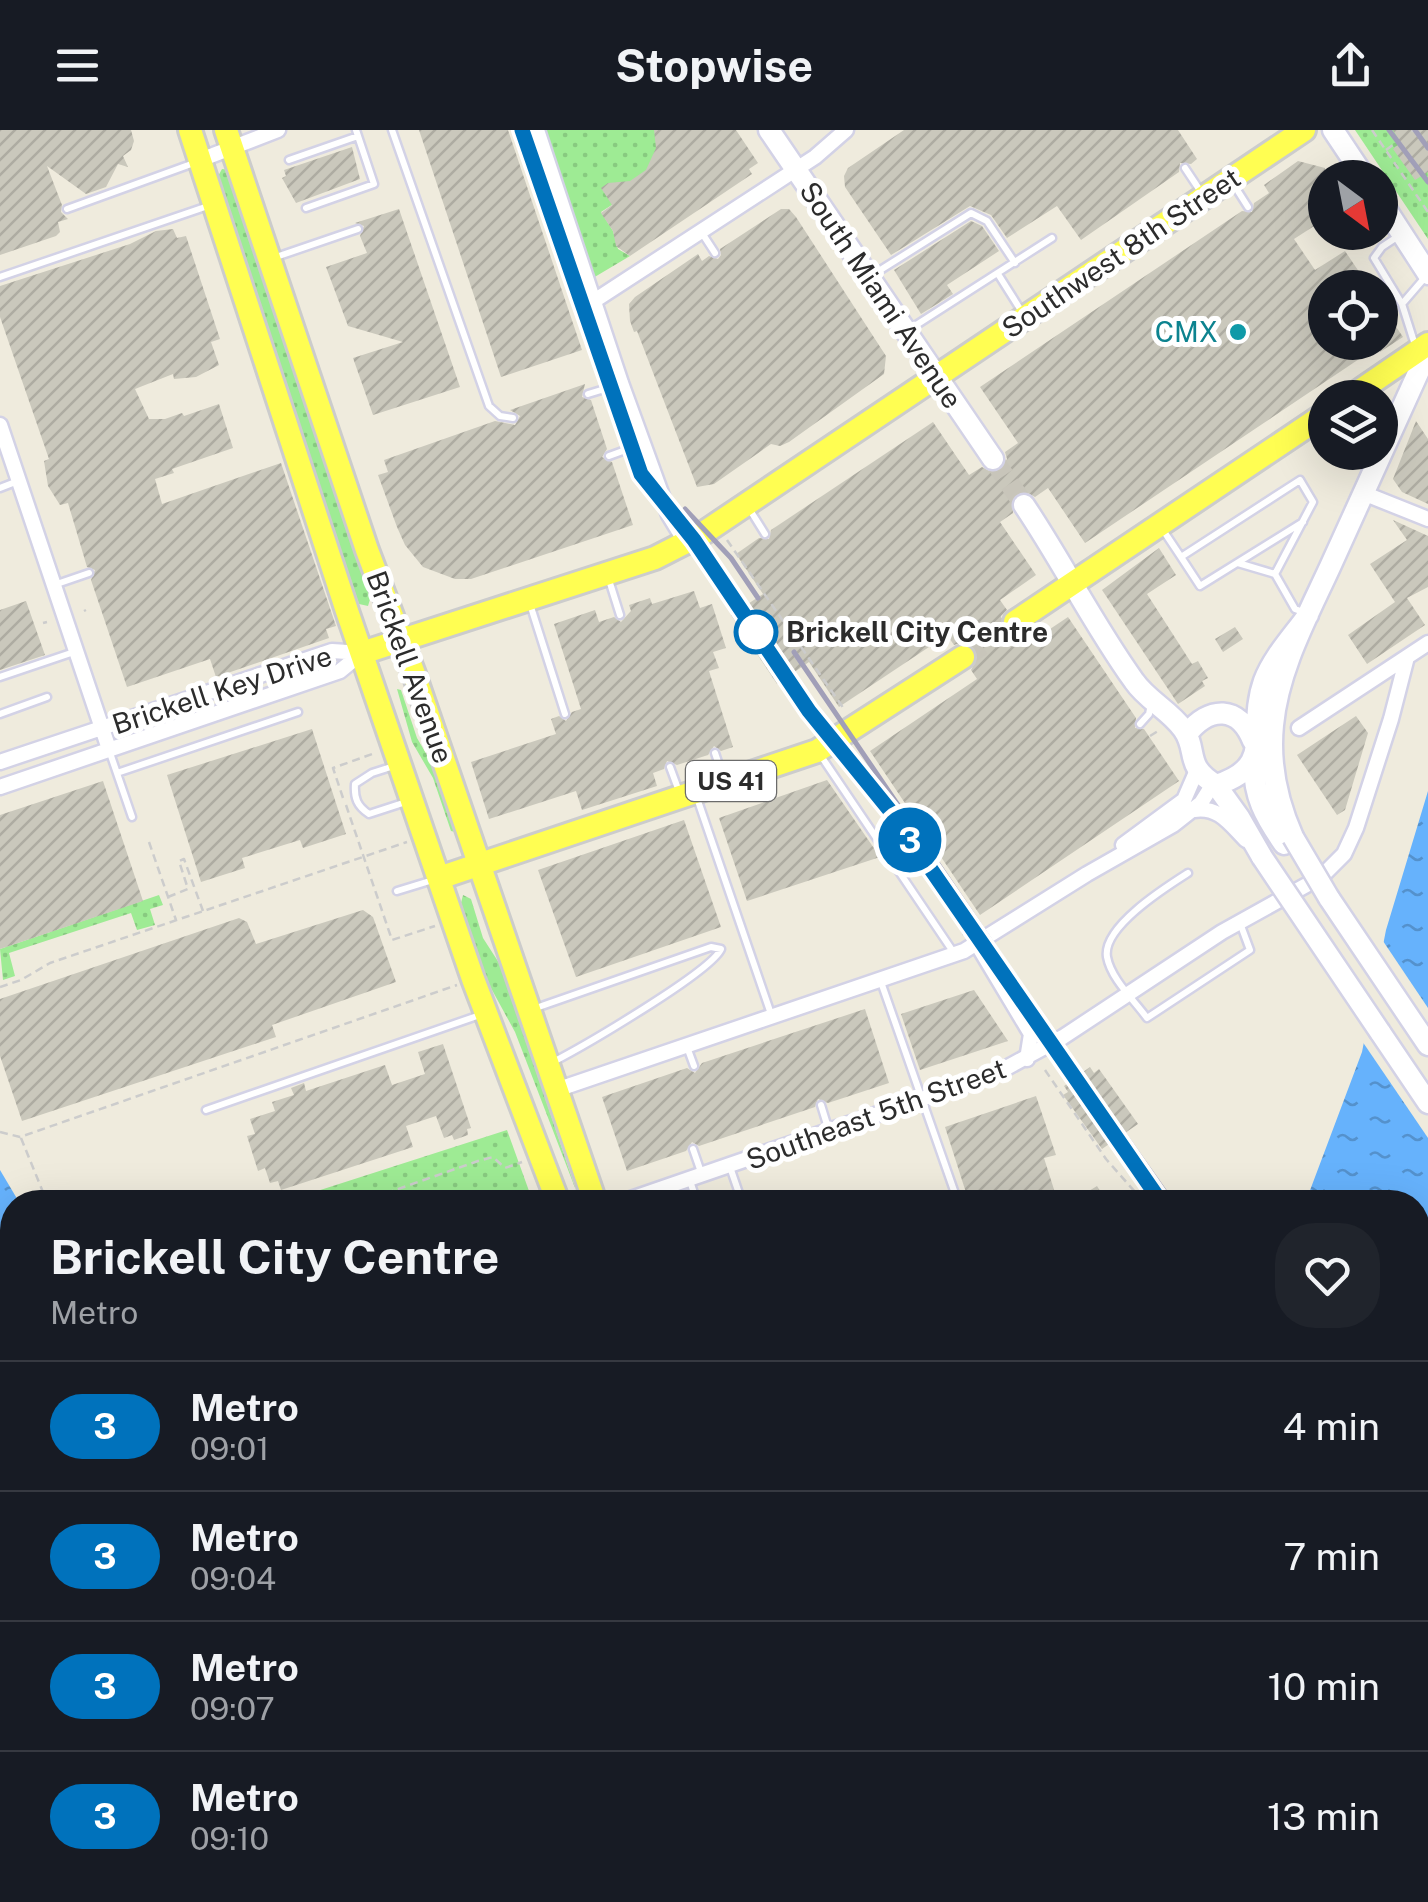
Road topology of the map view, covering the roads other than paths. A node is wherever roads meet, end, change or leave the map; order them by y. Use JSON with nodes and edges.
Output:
{"nodes":[{"id":1,"x":190,"y":130,"type":"edge"},
{"id":2,"x":392,"y":130,"type":"edge"},
{"id":3,"x":538,"y":130,"type":"edge"},
{"id":4,"x":768,"y":130,"type":"edge"},
{"id":5,"x":846,"y":130,"type":"edge"},
{"id":6,"x":1304,"y":130,"type":"edge"},
{"id":7,"x":1333,"y":130,"type":"edge"},
{"id":8,"x":272,"y":131,"type":"edge"},
{"id":9,"x":357,"y":133,"type":"edge"},
{"id":10,"x":229,"y":138,"type":"edge"},
{"id":11,"x":200,"y":160,"type":"junction"},
{"id":12,"x":288,"y":160,"type":"dead end"},
{"id":13,"x":1353,"y":160,"type":"edge"},
{"id":14,"x":1185,"y":168,"type":"dead end"},
{"id":15,"x":796,"y":170,"type":"junction"},
{"id":16,"x":1230,"y":180,"type":"junction"},
{"id":17,"x":1204,"y":197,"type":"junction"},
{"id":18,"x":214,"y":204,"type":"junction"},
{"id":19,"x":1248,"y":207,"type":"dead end"},
{"id":20,"x":306,"y":208,"type":"dead end"},
{"id":21,"x":67,"y":209,"type":"dead end"},
{"id":22,"x":1398,"y":228,"type":"edge"},
{"id":23,"x":358,"y":229,"type":"dead end"},
{"id":24,"x":701,"y":232,"type":"junction"},
{"id":25,"x":1402,"y":234,"type":"junction"},
{"id":26,"x":1052,"y":238,"type":"dead end"},
{"id":27,"x":715,"y":252,"type":"dead end"},
{"id":28,"x":270,"y":259,"type":"junction"},
{"id":29,"x":1015,"y":263,"type":"junction"},
{"id":30,"x":998,"y":274,"type":"junction"},
{"id":31,"x":1428,"y":274,"type":"edge"},
{"id":32,"x":5,"y":278,"type":"edge"},
{"id":33,"x":869,"y":278,"type":"junction"},
{"id":34,"x":594,"y":302,"type":"junction"},
{"id":35,"x":1402,"y":304,"type":"junction"},
{"id":36,"x":1026,"y":318,"type":"junction"},
{"id":37,"x":908,"y":331,"type":"junction"},
{"id":38,"x":1425,"y":349,"type":"edge"},
{"id":39,"x":938,"y":376,"type":"junction"},
{"id":40,"x":1377,"y":380,"type":"edge"},
{"id":41,"x":621,"y":383,"type":"junction"},
{"id":42,"x":588,"y":394,"type":"dead end"},
{"id":43,"x":513,"y":418,"type":"dead end"},
{"id":44,"x":0,"y":425,"type":"edge"},
{"id":45,"x":1308,"y":425,"type":"edge"},
{"id":46,"x":643,"y":444,"type":"junction"},
{"id":47,"x":610,"y":456,"type":"dead end"},
{"id":48,"x":993,"y":460,"type":"tunnel mouth"},
{"id":49,"x":19,"y":481,"type":"junction"},
{"id":50,"x":0,"y":488,"type":"edge"},
{"id":51,"x":1363,"y":493,"type":"junction"},
{"id":52,"x":746,"y":504,"type":"junction"},
{"id":53,"x":1024,"y":505,"type":"tunnel mouth"},
{"id":54,"x":1428,"y":519,"type":"edge"},
{"id":55,"x":1304,"y":521,"type":"junction"},
{"id":56,"x":1159,"y":525,"type":"junction"},
{"id":57,"x":765,"y":534,"type":"dead end"},
{"id":58,"x":693,"y":550,"type":"junction"},
{"id":59,"x":1181,"y":557,"type":"junction"},
{"id":60,"x":1238,"y":563,"type":"junction"},
{"id":61,"x":89,"y":573,"type":"dead end"},
{"id":62,"x":606,"y":574,"type":"junction"},
{"id":63,"x":1275,"y":574,"type":"junction"},
{"id":64,"x":1072,"y":584,"type":"junction"},
{"id":65,"x":54,"y":585,"type":"junction"},
{"id":66,"x":528,"y":598,"type":"junction"},
{"id":67,"x":620,"y":615,"type":"dead end"},
{"id":68,"x":1308,"y":615,"type":"junction"},
{"id":69,"x":1015,"y":622,"type":"tunnel mouth"},
{"id":70,"x":401,"y":640,"type":"junction"},
{"id":71,"x":1428,"y":643,"type":"edge"},
{"id":72,"x":76,"y":651,"type":"junction"},
{"id":73,"x":362,"y":653,"type":"junction"},
{"id":74,"x":1407,"y":657,"type":"junction"},
{"id":75,"x":963,"y":658,"type":"tunnel mouth"},
{"id":76,"x":0,"y":676,"type":"edge"},
{"id":77,"x":46,"y":697,"type":"dead end"},
{"id":78,"x":1149,"y":698,"type":"junction"},
{"id":79,"x":298,"y":712,"type":"dead end"},
{"id":80,"x":0,"y":713,"type":"edge"},
{"id":81,"x":565,"y":714,"type":"dead end"},
{"id":82,"x":1140,"y":724,"type":"dead end"},
{"id":83,"x":102,"y":728,"type":"junction"},
{"id":84,"x":1299,"y":728,"type":"dead end"},
{"id":85,"x":1186,"y":734,"type":"junction"},
{"id":86,"x":821,"y":740,"type":"junction"},
{"id":87,"x":109,"y":749,"type":"junction"},
{"id":88,"x":714,"y":753,"type":"dead end"},
{"id":89,"x":1254,"y":753,"type":"junction"},
{"id":90,"x":0,"y":762,"type":"edge"},
{"id":91,"x":400,"y":764,"type":"junction"},
{"id":92,"x":670,"y":767,"type":"dead end"},
{"id":93,"x":117,"y":773,"type":"junction"},
{"id":94,"x":1209,"y":780,"type":"junction"},
{"id":95,"x":725,"y":782,"type":"junction"},
{"id":96,"x":0,"y":786,"type":"edge"},
{"id":97,"x":688,"y":795,"type":"junction"},
{"id":98,"x":412,"y":799,"type":"junction"},
{"id":99,"x":1194,"y":810,"type":"junction"},
{"id":100,"x":132,"y":816,"type":"dead end"},
{"id":101,"x":1288,"y":841,"type":"junction"},
{"id":102,"x":1262,"y":857,"type":"junction"},
{"id":103,"x":480,"y":865,"type":"junction"},
{"id":104,"x":1188,"y":873,"type":"dead end"},
{"id":105,"x":1087,"y":874,"type":"junction"},
{"id":106,"x":439,"y":878,"type":"junction"},
{"id":107,"x":397,"y":891,"type":"dead end"},
{"id":108,"x":1240,"y":922,"type":"junction"},
{"id":109,"x":970,"y":941,"type":"junction"},
{"id":110,"x":954,"y":954,"type":"junction"},
{"id":111,"x":880,"y":980,"type":"junction"},
{"id":112,"x":1128,"y":992,"type":"junction"},
{"id":113,"x":529,"y":1010,"type":"junction"},
{"id":114,"x":486,"y":1012,"type":"junction"},
{"id":115,"x":772,"y":1016,"type":"junction"},
{"id":116,"x":1428,"y":1045,"type":"edge"},
{"id":117,"x":686,"y":1046,"type":"junction"},
{"id":118,"x":1027,"y":1059,"type":"junction"},
{"id":119,"x":548,"y":1065,"type":"junction"},
{"id":120,"x":694,"y":1066,"type":"dead end"},
{"id":121,"x":556,"y":1090,"type":"junction"},
{"id":122,"x":924,"y":1100,"type":"junction"},
{"id":123,"x":1428,"y":1103,"type":"edge"},
{"id":124,"x":820,"y":1106,"type":"dead end"},
{"id":125,"x":206,"y":1110,"type":"dead end"},
{"id":126,"x":829,"y":1132,"type":"junction"},
{"id":127,"x":693,"y":1149,"type":"dead end"},
{"id":128,"x":730,"y":1166,"type":"junction"},
{"id":129,"x":696,"y":1177,"type":"junction"},
{"id":130,"x":553,"y":1190,"type":"edge"},
{"id":131,"x":591,"y":1190,"type":"edge"},
{"id":132,"x":658,"y":1190,"type":"edge"},
{"id":133,"x":697,"y":1190,"type":"edge"},
{"id":134,"x":738,"y":1190,"type":"edge"},
{"id":135,"x":954,"y":1190,"type":"edge"}],
"edges":[{"from":1,"to":11,"type":"main road","name":"Brickell Avenue"},
{"from":2,"to":43,"type":"lane"},
{"from":3,"to":34,"type":"street"},
{"from":4,"to":15,"type":"main road","name":"South Miami Avenue"},
{"from":5,"to":15,"type":"street"},
{"from":6,"to":16,"type":"main road","name":"Southwest 8th Street"},
{"from":7,"to":13,"type":"main road"},
{"from":8,"to":10,"type":"street"},
{"from":9,"to":12,"type":"lane"},
{"from":9,"to":20,"type":"lane"},
{"from":10,"to":11,"type":"street"},
{"from":10,"to":28,"type":"main road","name":"Brickell Avenue"},
{"from":11,"to":18,"type":"main road","name":"Brickell Avenue"},
{"from":11,"to":21,"type":"lane"},
{"from":14,"to":17,"type":"lane"},
{"from":15,"to":24,"type":"street"},
{"from":15,"to":33,"type":"main road","name":"South Miami Avenue"},
{"from":16,"to":17,"type":"main road","name":"Southwest 8th Street"},
{"from":16,"to":19,"type":"lane"},
{"from":17,"to":36,"type":"main road","name":"Southwest 8th Street"},
{"from":18,"to":32,"type":"lane"},
{"from":18,"to":73,"type":"main road","name":"Brickell Avenue"},
{"from":22,"to":25,"type":"main road"},
{"from":23,"to":28,"type":"lane"},
{"from":24,"to":27,"type":"lane"},
{"from":24,"to":34,"type":"street"},
{"from":25,"to":31,"type":"main road"},
{"from":25,"to":35,"type":"lane"},
{"from":26,"to":29,"type":"lane"},
{"from":28,"to":70,"type":"main road","name":"Brickell Avenue"},
{"from":29,"to":30,"type":"lane"},
{"from":29,"to":33,"type":"lane"},
{"from":30,"to":36,"type":"lane"},
{"from":30,"to":37,"type":"lane"},
{"from":31,"to":35,"type":"lane"},
{"from":33,"to":37,"type":"main road","name":"South Miami Avenue"},
{"from":34,"to":41,"type":"street"},
{"from":35,"to":38,"type":"lane"},
{"from":36,"to":39,"type":"main road","name":"Southwest 8th Street"},
{"from":37,"to":39,"type":"main road","name":"South Miami Avenue"},
{"from":38,"to":40,"type":"main road"},
{"from":38,"to":51,"type":"main road"},
{"from":39,"to":48,"type":"main road","name":"South Miami Avenue"},
{"from":39,"to":52,"type":"main road","name":"Southwest 8th Street"},
{"from":41,"to":42,"type":"lane"},
{"from":41,"to":46,"type":"street"},
{"from":44,"to":49,"type":"street"},
{"from":45,"to":56,"type":"main road"},
{"from":46,"to":47,"type":"lane"},
{"from":46,"to":58,"type":"street"},
{"from":49,"to":50,"type":"lane"},
{"from":49,"to":65,"type":"street"},
{"from":51,"to":54,"type":"street"},
{"from":51,"to":68,"type":"main road"},
{"from":52,"to":57,"type":"lane"},
{"from":52,"to":58,"type":"main road","name":"Southwest 8th Street"},
{"from":53,"to":64,"type":"main road"},
{"from":55,"to":59,"type":"lane"},
{"from":55,"to":60,"type":"lane"},
{"from":55,"to":63,"type":"lane"},
{"from":56,"to":59,"type":"lane"},
{"from":56,"to":64,"type":"main road"},
{"from":58,"to":62,"type":"main road","name":"Southwest 8th Street"},
{"from":59,"to":60,"type":"lane"},
{"from":60,"to":63,"type":"lane"},
{"from":61,"to":65,"type":"lane"},
{"from":62,"to":66,"type":"main road","name":"Southwest 8th Street"},
{"from":62,"to":67,"type":"lane"},
{"from":63,"to":68,"type":"lane"},
{"from":64,"to":69,"type":"main road"},
{"from":64,"to":78,"type":"main road"},
{"from":65,"to":72,"type":"street"},
{"from":66,"to":70,"type":"main road","name":"Southwest 8th Street"},
{"from":66,"to":81,"type":"lane"},
{"from":68,"to":89,"type":"main road"},
{"from":68,"to":101,"type":"main road"},
{"from":70,"to":73,"type":"main road","name":"Southwest 8th Street"},
{"from":70,"to":103,"type":"main road","name":"Brickell Avenue"},
{"from":71,"to":74,"type":"street"},
{"from":72,"to":76,"type":"lane"},
{"from":72,"to":83,"type":"street"},
{"from":73,"to":83,"type":"street","name":"Brickell Key Drive"},
{"from":73,"to":87,"type":"street","name":"Brickell Key Drive"},
{"from":73,"to":91,"type":"main road","name":"Brickell Avenue"},
{"from":74,"to":84,"type":"street"},
{"from":74,"to":108,"type":"street","name":"Southeast 5th Street"},
{"from":75,"to":86,"type":"main road","number":"US 41"},
{"from":77,"to":80,"type":"lane"},
{"from":78,"to":82,"type":"lane"},
{"from":78,"to":85,"type":"main road"},
{"from":79,"to":93,"type":"lane"},
{"from":83,"to":87,"type":"street"},
{"from":83,"to":90,"type":"street","name":"Brickell Key Drive"},
{"from":85,"to":89,"type":"main road"},
{"from":85,"to":94,"type":"main road"},
{"from":86,"to":95,"type":"main road","number":"US 41"},
{"from":86,"to":110,"type":"lane"},
{"from":87,"to":93,"type":"lane"},
{"from":87,"to":96,"type":"street","name":"Brickell Key Drive"},
{"from":88,"to":95,"type":"lane"},
{"from":89,"to":94,"type":"main road"},
{"from":89,"to":101,"type":"main road"},
{"from":91,"to":98,"type":"main road","name":"Brickell Avenue"},
{"from":91,"to":98,"type":"lane"},
{"from":92,"to":97,"type":"lane"},
{"from":93,"to":100,"type":"lane"},
{"from":94,"to":99,"type":"street"},
{"from":94,"to":102,"type":"main road"},
{"from":94,"to":105,"type":"street"},
{"from":95,"to":97,"type":"main road","number":"US 41"},
{"from":97,"to":103,"type":"main road","number":"US 41"},
{"from":97,"to":115,"type":"lane"},
{"from":98,"to":106,"type":"main road","name":"Brickell Avenue"},
{"from":99,"to":102,"type":"street"},
{"from":99,"to":105,"type":"street"},
{"from":101,"to":116,"type":"main road","bridge":true},
{"from":102,"to":123,"type":"main road","bridge":true},
{"from":103,"to":106,"type":"main road","number":"US 41"},
{"from":103,"to":113,"type":"main road","name":"Brickell Avenue"},
{"from":104,"to":112,"type":"lane"},
{"from":105,"to":109,"type":"street"},
{"from":106,"to":107,"type":"lane"},
{"from":106,"to":114,"type":"main road","name":"Brickell Avenue"},
{"from":108,"to":112,"type":"street","name":"Southeast 5th Street"},
{"from":108,"to":112,"type":"lane"},
{"from":109,"to":110,"type":"street"},
{"from":109,"to":118,"type":"street"},
{"from":110,"to":111,"type":"street"},
{"from":111,"to":115,"type":"street"},
{"from":111,"to":122,"type":"lane"},
{"from":112,"to":118,"type":"street","name":"Southeast 5th Street"},
{"from":113,"to":119,"type":"main road","name":"Brickell Avenue"},
{"from":113,"to":119,"type":"lane"},
{"from":114,"to":125,"type":"lane"},
{"from":114,"to":130,"type":"main road","name":"Brickell Avenue"},
{"from":115,"to":117,"type":"street"},
{"from":117,"to":120,"type":"lane"},
{"from":117,"to":121,"type":"street"},
{"from":118,"to":122,"type":"street","name":"Southeast 5th Street"},
{"from":119,"to":121,"type":"main road","name":"Brickell Avenue"},
{"from":121,"to":131,"type":"main road","name":"Brickell Avenue"},
{"from":122,"to":126,"type":"street","name":"Southeast 5th Street"},
{"from":122,"to":135,"type":"lane"},
{"from":124,"to":126,"type":"lane"},
{"from":126,"to":128,"type":"street","name":"Southeast 5th Street"},
{"from":127,"to":129,"type":"lane"},
{"from":128,"to":129,"type":"street","name":"Southeast 5th Street"},
{"from":128,"to":134,"type":"lane"},
{"from":129,"to":132,"type":"street","name":"Southeast 5th Street"},
{"from":129,"to":133,"type":"lane"}]}
